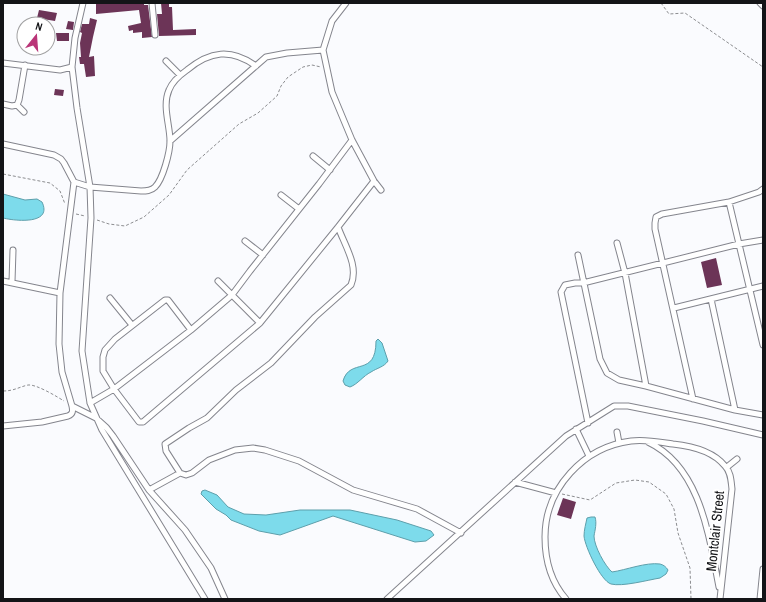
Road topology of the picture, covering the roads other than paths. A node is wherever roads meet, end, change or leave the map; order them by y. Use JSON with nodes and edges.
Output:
{"nodes":[{"id":1,"x":83,"y":3,"type":"edge"},
{"id":2,"x":152,"y":3,"type":"edge"},
{"id":3,"x":346,"y":3,"type":"edge"},
{"id":4,"x":155,"y":35,"type":"dead end"},
{"id":5,"x":323,"y":50,"type":"junction"},
{"id":6,"x":166,"y":61,"type":"dead end"},
{"id":7,"x":3,"y":63,"type":"edge"},
{"id":8,"x":25,"y":65,"type":"junction"},
{"id":9,"x":256,"y":66,"type":"junction"},
{"id":10,"x":72,"y":67,"type":"junction"},
{"id":11,"x":180,"y":75,"type":"junction"},
{"id":12,"x":3,"y":104,"type":"edge"},
{"id":13,"x":17,"y":104,"type":"junction"},
{"id":14,"x":24,"y":112,"type":"dead end"},
{"id":15,"x":352,"y":140,"type":"junction"},
{"id":16,"x":170,"y":141,"type":"junction"},
{"id":17,"x":3,"y":144,"type":"edge"},
{"id":18,"x":313,"y":156,"type":"dead end"},
{"id":19,"x":330,"y":170,"type":"junction"},
{"id":20,"x":374,"y":181,"type":"junction"},
{"id":21,"x":74,"y":182,"type":"junction"},
{"id":22,"x":90,"y":187,"type":"junction"},
{"id":23,"x":763,"y":189,"type":"edge"},
{"id":24,"x":381,"y":190,"type":"dead end"},
{"id":25,"x":281,"y":195,"type":"dead end"},
{"id":26,"x":729,"y":202,"type":"junction"},
{"id":27,"x":299,"y":209,"type":"junction"},
{"id":28,"x":338,"y":227,"type":"junction"},
{"id":29,"x":763,"y":240,"type":"edge"},
{"id":30,"x":245,"y":241,"type":"dead end"},
{"id":31,"x":617,"y":243,"type":"dead end"},
{"id":32,"x":739,"y":244,"type":"junction"},
{"id":33,"x":13,"y":250,"type":"dead end"},
{"id":34,"x":262,"y":255,"type":"junction"},
{"id":35,"x":578,"y":255,"type":"dead end"},
{"id":36,"x":663,"y":264,"type":"junction"},
{"id":37,"x":625,"y":273,"type":"junction"},
{"id":38,"x":218,"y":280,"type":"dead end"},
{"id":39,"x":3,"y":281,"type":"edge"},
{"id":40,"x":12,"y":282,"type":"junction"},
{"id":41,"x":583,"y":283,"type":"junction"},
{"id":42,"x":763,"y":286,"type":"edge"},
{"id":43,"x":750,"y":291,"type":"junction"},
{"id":44,"x":60,"y":293,"type":"junction"},
{"id":45,"x":232,"y":295,"type":"junction"},
{"id":46,"x":110,"y":298,"type":"dead end"},
{"id":47,"x":711,"y":299,"type":"junction"},
{"id":48,"x":674,"y":308,"type":"junction"},
{"id":49,"x":260,"y":323,"type":"junction"},
{"id":50,"x":132,"y":325,"type":"junction"},
{"id":51,"x":191,"y":330,"type":"junction"},
{"id":52,"x":761,"y":330,"type":"edge"},
{"id":53,"x":763,"y":345,"type":"edge"},
{"id":54,"x":646,"y":386,"type":"junction"},
{"id":55,"x":114,"y":389,"type":"junction"},
{"id":56,"x":693,"y":399,"type":"junction"},
{"id":57,"x":90,"y":402,"type":"junction"},
{"id":58,"x":72,"y":406,"type":"junction"},
{"id":59,"x":735,"y":410,"type":"junction"},
{"id":60,"x":763,"y":415,"type":"edge"},
{"id":61,"x":96,"y":418,"type":"junction"},
{"id":62,"x":588,"y":423,"type":"junction"},
{"id":63,"x":3,"y":426,"type":"edge"},
{"id":64,"x":576,"y":429,"type":"junction"},
{"id":65,"x":616,"y":432,"type":"dead end"},
{"id":66,"x":763,"y":435,"type":"edge"},
{"id":67,"x":644,"y":440,"type":"junction"},
{"id":68,"x":619,"y":443,"type":"junction"},
{"id":69,"x":589,"y":456,"type":"junction"},
{"id":70,"x":737,"y":459,"type":"dead end"},
{"id":71,"x":727,"y":467,"type":"junction"},
{"id":72,"x":180,"y":473,"type":"junction"},
{"id":73,"x":515,"y":482,"type":"junction"},
{"id":74,"x":149,"y":490,"type":"junction"},
{"id":75,"x":556,"y":493,"type":"junction"},
{"id":76,"x":461,"y":532,"type":"junction"},
{"id":77,"x":763,"y":569,"type":"edge"},
{"id":78,"x":720,"y":592,"type":"junction"},
{"id":79,"x":205,"y":599,"type":"edge"},
{"id":80,"x":225,"y":599,"type":"edge"},
{"id":81,"x":387,"y":599,"type":"edge"},
{"id":82,"x":566,"y":599,"type":"edge"},
{"id":83,"x":720,"y":599,"type":"edge"},
{"id":84,"x":760,"y":599,"type":"edge"}],
"edges":[{"from":1,"to":10,"type":"street"},
{"from":2,"to":4,"type":"street"},
{"from":3,"to":5,"type":"street"},
{"from":5,"to":9,"type":"street"},
{"from":5,"to":15,"type":"street"},
{"from":6,"to":11,"type":"street"},
{"from":7,"to":8,"type":"street"},
{"from":8,"to":10,"type":"street"},
{"from":8,"to":13,"type":"street"},
{"from":9,"to":11,"type":"street"},
{"from":9,"to":16,"type":"street"},
{"from":10,"to":22,"type":"street"},
{"from":11,"to":16,"type":"street"},
{"from":12,"to":13,"type":"street"},
{"from":13,"to":14,"type":"street"},
{"from":15,"to":19,"type":"street"},
{"from":15,"to":20,"type":"street"},
{"from":16,"to":22,"type":"street"},
{"from":17,"to":21,"type":"street"},
{"from":18,"to":19,"type":"street"},
{"from":19,"to":27,"type":"street"},
{"from":20,"to":24,"type":"street"},
{"from":20,"to":28,"type":"street"},
{"from":21,"to":22,"type":"street"},
{"from":21,"to":44,"type":"street"},
{"from":22,"to":57,"type":"street"},
{"from":23,"to":26,"type":"street"},
{"from":25,"to":27,"type":"street"},
{"from":26,"to":32,"type":"street"},
{"from":26,"to":36,"type":"street"},
{"from":27,"to":34,"type":"street"},
{"from":28,"to":49,"type":"street"},
{"from":28,"to":72,"type":"street"},
{"from":29,"to":32,"type":"street"},
{"from":30,"to":34,"type":"street"},
{"from":31,"to":37,"type":"street"},
{"from":32,"to":36,"type":"street"},
{"from":32,"to":43,"type":"street"},
{"from":33,"to":40,"type":"street"},
{"from":34,"to":45,"type":"street"},
{"from":35,"to":41,"type":"street"},
{"from":36,"to":37,"type":"street"},
{"from":36,"to":48,"type":"street"},
{"from":37,"to":41,"type":"street"},
{"from":37,"to":54,"type":"street"},
{"from":38,"to":45,"type":"street"},
{"from":39,"to":40,"type":"street"},
{"from":40,"to":44,"type":"street"},
{"from":41,"to":54,"type":"street"},
{"from":41,"to":62,"type":"street"},
{"from":42,"to":43,"type":"street"},
{"from":43,"to":47,"type":"street"},
{"from":43,"to":52,"type":"street"},
{"from":44,"to":58,"type":"street"},
{"from":45,"to":49,"type":"street"},
{"from":45,"to":51,"type":"street"},
{"from":46,"to":50,"type":"street"},
{"from":47,"to":48,"type":"street"},
{"from":47,"to":59,"type":"street"},
{"from":48,"to":56,"type":"street"},
{"from":49,"to":55,"type":"street"},
{"from":50,"to":51,"type":"street"},
{"from":50,"to":55,"type":"street"},
{"from":51,"to":55,"type":"street"},
{"from":52,"to":53,"type":"street"},
{"from":54,"to":56,"type":"street"},
{"from":55,"to":57,"type":"street"},
{"from":56,"to":59,"type":"street"},
{"from":57,"to":61,"type":"street"},
{"from":58,"to":61,"type":"street"},
{"from":58,"to":63,"type":"street"},
{"from":59,"to":60,"type":"street"},
{"from":61,"to":74,"type":"street"},
{"from":61,"to":79,"type":"street"},
{"from":62,"to":64,"type":"street"},
{"from":62,"to":66,"type":"street"},
{"from":64,"to":69,"type":"street"},
{"from":64,"to":73,"type":"street"},
{"from":65,"to":68,"type":"street"},
{"from":67,"to":68,"type":"street"},
{"from":67,"to":71,"type":"street"},
{"from":67,"to":78,"type":"street","name":"Montclair Street"},
{"from":68,"to":69,"type":"street"},
{"from":69,"to":75,"type":"street"},
{"from":70,"to":71,"type":"street"},
{"from":71,"to":78,"type":"street","name":"Montclair Street"},
{"from":72,"to":74,"type":"street"},
{"from":72,"to":76,"type":"street"},
{"from":73,"to":75,"type":"street"},
{"from":73,"to":76,"type":"street"},
{"from":74,"to":80,"type":"street"},
{"from":75,"to":82,"type":"street"},
{"from":76,"to":81,"type":"street"},
{"from":77,"to":84,"type":"street"},
{"from":78,"to":83,"type":"street","name":"Montclair Street"}]}
